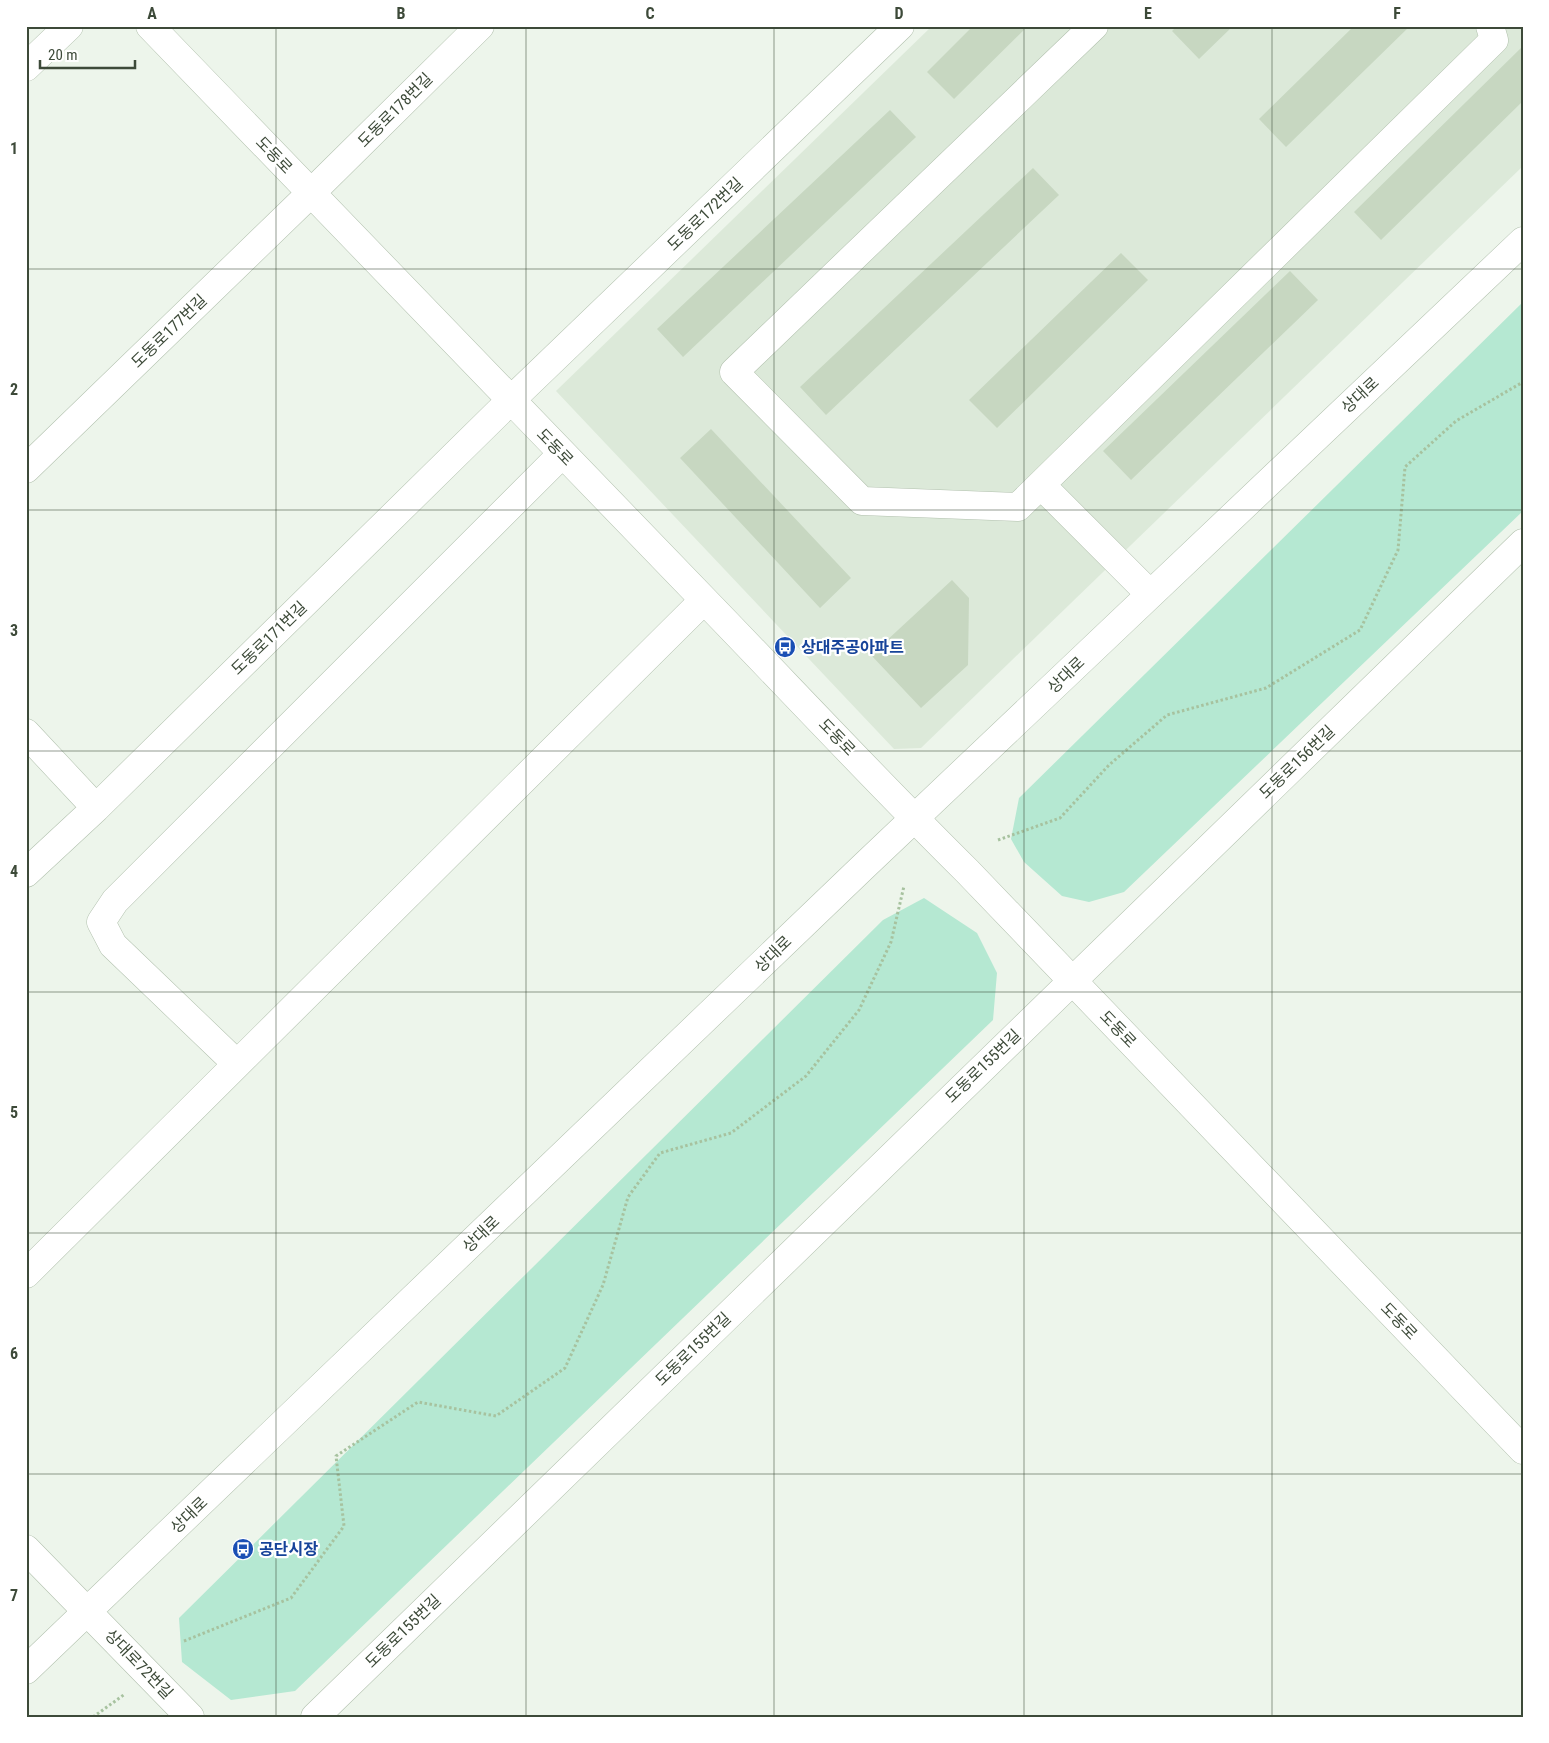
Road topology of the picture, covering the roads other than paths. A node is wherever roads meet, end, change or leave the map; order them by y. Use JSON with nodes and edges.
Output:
{"nodes":[{"id":1,"x":69,"y":26,"type":"edge"},
{"id":2,"x":150,"y":26,"type":"edge"},
{"id":3,"x":480,"y":26,"type":"edge"},
{"id":4,"x":900,"y":26,"type":"edge"},
{"id":5,"x":1094,"y":26,"type":"edge"},
{"id":6,"x":1490,"y":26,"type":"edge"},
{"id":7,"x":26,"y":68,"type":"edge"},
{"id":8,"x":311,"y":193,"type":"junction"},
{"id":9,"x":1523,"y":241,"type":"edge"},
{"id":10,"x":510,"y":401,"type":"junction"},
{"id":11,"x":562,"y":454,"type":"junction"},
{"id":12,"x":26,"y":469,"type":"edge"},
{"id":13,"x":1041,"y":485,"type":"junction"},
{"id":14,"x":1523,"y":543,"type":"edge"},
{"id":15,"x":1150,"y":594,"type":"junction"},
{"id":16,"x":704,"y":600,"type":"junction"},
{"id":17,"x":26,"y":733,"type":"edge"},
{"id":18,"x":96,"y":808,"type":"junction"},
{"id":19,"x":914,"y":819,"type":"junction"},
{"id":20,"x":26,"y":873,"type":"edge"},
{"id":21,"x":1071,"y":980,"type":"junction"},
{"id":22,"x":237,"y":1064,"type":"junction"},
{"id":23,"x":26,"y":1274,"type":"edge"},
{"id":24,"x":1523,"y":1450,"type":"edge"},
{"id":25,"x":26,"y":1549,"type":"edge"},
{"id":26,"x":88,"y":1612,"type":"junction"},
{"id":27,"x":26,"y":1670,"type":"edge"},
{"id":28,"x":190,"y":1717,"type":"edge"},
{"id":29,"x":315,"y":1717,"type":"edge"}],
"edges":[{"from":1,"to":7,"type":"street"},
{"from":2,"to":8,"type":"street","name":"도동로"},
{"from":3,"to":8,"type":"street","name":"도동로178번길"},
{"from":4,"to":10,"type":"street","name":"도동로172번길"},
{"from":5,"to":13,"type":"street"},
{"from":6,"to":13,"type":"street"},
{"from":8,"to":10,"type":"street","name":"도동로"},
{"from":8,"to":12,"type":"street","name":"도동로177번길"},
{"from":9,"to":15,"type":"street","name":"상대로"},
{"from":10,"to":11,"type":"street","name":"도동로"},
{"from":10,"to":18,"type":"street","name":"도동로171번길"},
{"from":11,"to":16,"type":"street","name":"도동로"},
{"from":11,"to":22,"type":"street"},
{"from":13,"to":15,"type":"street"},
{"from":14,"to":21,"type":"street","name":"도동로156번길"},
{"from":15,"to":19,"type":"street","name":"상대로"},
{"from":16,"to":19,"type":"street","name":"도동로"},
{"from":16,"to":22,"type":"street"},
{"from":17,"to":18,"type":"street"},
{"from":18,"to":20,"type":"street","name":"도동로171번길"},
{"from":19,"to":21,"type":"street","name":"도동로"},
{"from":19,"to":26,"type":"street","name":"상대로"},
{"from":21,"to":24,"type":"street","name":"도동로"},
{"from":21,"to":29,"type":"street","name":"도동로155번길"},
{"from":22,"to":23,"type":"street"},
{"from":25,"to":26,"type":"street","name":"상대로72번길"},
{"from":26,"to":27,"type":"street","name":"상대로"},
{"from":26,"to":28,"type":"street","name":"상대로72번길"}]}
